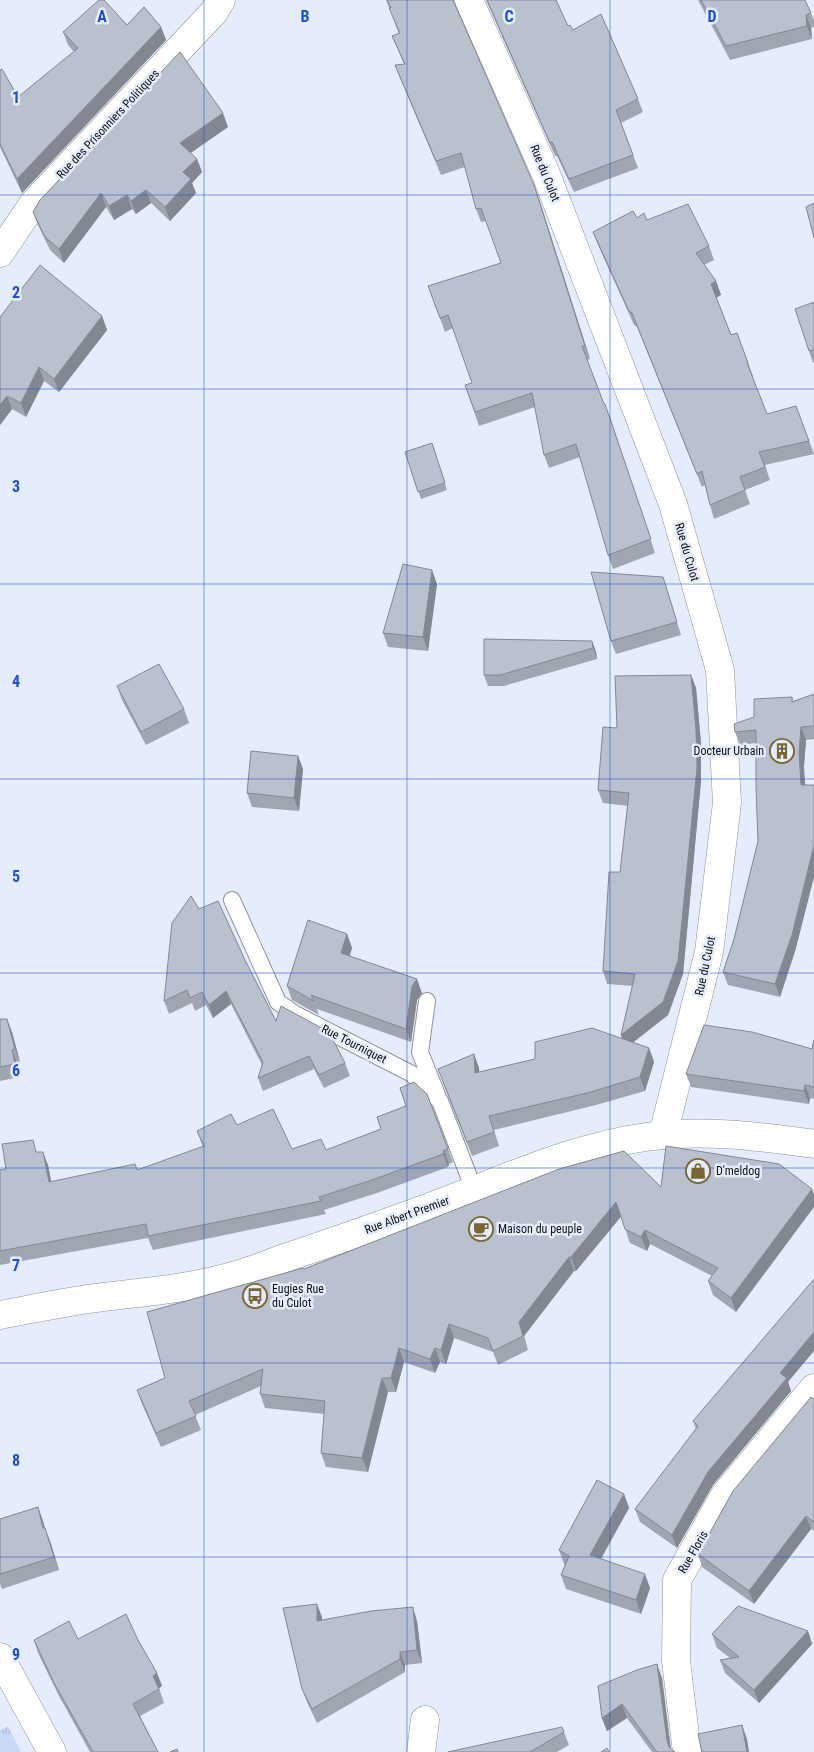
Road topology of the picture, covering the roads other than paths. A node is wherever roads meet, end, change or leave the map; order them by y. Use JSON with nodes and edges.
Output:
{"nodes":[{"id":1,"x":221,"y":0,"type":"edge"},
{"id":2,"x":469,"y":0,"type":"edge"},
{"id":3,"x":0,"y":252,"type":"edge"},
{"id":4,"x":232,"y":900,"type":"dead end"},
{"id":5,"x":427,"y":1001,"type":"dead end"},
{"id":6,"x":440,"y":1102,"type":"junction"},
{"id":7,"x":663,"y":1135,"type":"junction"},
{"id":8,"x":814,"y":1144,"type":"edge"},
{"id":9,"x":474,"y":1190,"type":"junction"},
{"id":10,"x":0,"y":1315,"type":"edge"},
{"id":11,"x":814,"y":1388,"type":"edge"},
{"id":12,"x":0,"y":1657,"type":"edge"},
{"id":13,"x":425,"y":1720,"type":"dead end"},
{"id":14,"x":52,"y":1752,"type":"edge"},
{"id":15,"x":421,"y":1752,"type":"edge"},
{"id":16,"x":687,"y":1752,"type":"edge"}],
"edges":[{"from":1,"to":3,"type":"street","name":"Rue des Prisonniers Politiques"},
{"from":2,"to":7,"type":"street","name":"Rue du Culot"},
{"from":4,"to":6,"type":"lane","name":"Rue Tourniquet"},
{"from":5,"to":6,"type":"lane"},
{"from":6,"to":9,"type":"lane","name":"Rue Tourniquet"},
{"from":7,"to":8,"type":"street","name":"Rue Albert Premier"},
{"from":7,"to":9,"type":"street","name":"Rue Albert Premier"},
{"from":9,"to":10,"type":"street","name":"Rue Albert Premier"},
{"from":11,"to":16,"type":"street","name":"Rue Floris"},
{"from":12,"to":14,"type":"street"},
{"from":13,"to":15,"type":"street"}]}
